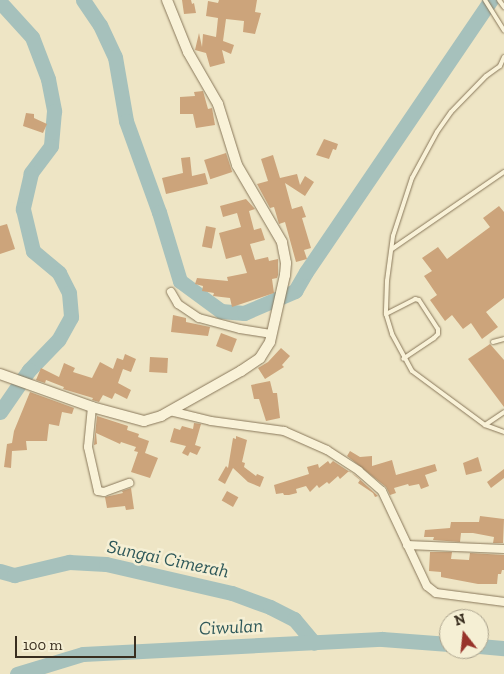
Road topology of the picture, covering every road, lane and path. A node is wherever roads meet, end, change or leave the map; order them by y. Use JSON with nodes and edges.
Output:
{"nodes":[{"id":1,"x":167,"y":0,"type":"edge"},
{"id":2,"x":485,"y":0,"type":"edge"},
{"id":3,"x":499,"y":0,"type":"edge"},
{"id":4,"x":504,"y":6,"type":"edge"},
{"id":5,"x":504,"y":31,"type":"edge"},
{"id":6,"x":504,"y":58,"type":"edge"},
{"id":7,"x":504,"y":172,"type":"edge"},
{"id":8,"x":392,"y":249,"type":"junction"},
{"id":9,"x":171,"y":292,"type":"dead end"},
{"id":10,"x":386,"y":314,"type":"junction"},
{"id":11,"x":272,"y":329,"type":"junction"},
{"id":12,"x":504,"y":339,"type":"edge"},
{"id":13,"x":493,"y":342,"type":"dead end"},
{"id":14,"x":404,"y":359,"type":"junction"},
{"id":15,"x":0,"y":374,"type":"edge"},
{"id":16,"x":92,"y":407,"type":"junction"},
{"id":17,"x":170,"y":411,"type":"junction"},
{"id":18,"x":504,"y":412,"type":"edge"},
{"id":19,"x":485,"y":426,"type":"junction"},
{"id":20,"x":504,"y":432,"type":"edge"},
{"id":21,"x":129,"y":483,"type":"dead end"},
{"id":22,"x":407,"y":545,"type":"junction"},
{"id":23,"x":504,"y":549,"type":"edge"},
{"id":24,"x":504,"y":602,"type":"edge"}],
"edges":[{"from":1,"to":11,"type":"main road"},
{"from":2,"to":5,"type":"lane"},
{"from":3,"to":4,"type":"lane"},
{"from":6,"to":8,"type":"lane"},
{"from":7,"to":8,"type":"lane"},
{"from":8,"to":10,"type":"lane"},
{"from":9,"to":11,"type":"street"},
{"from":10,"to":14,"type":"lane"},
{"from":10,"to":14,"type":"lane"},
{"from":11,"to":17,"type":"main road"},
{"from":12,"to":13,"type":"lane"},
{"from":14,"to":19,"type":"lane"},
{"from":15,"to":16,"type":"main road"},
{"from":16,"to":17,"type":"main road"},
{"from":16,"to":21,"type":"street"},
{"from":17,"to":22,"type":"street"},
{"from":18,"to":19,"type":"lane"},
{"from":19,"to":20,"type":"lane"},
{"from":22,"to":23,"type":"street"},
{"from":22,"to":24,"type":"street"}]}
